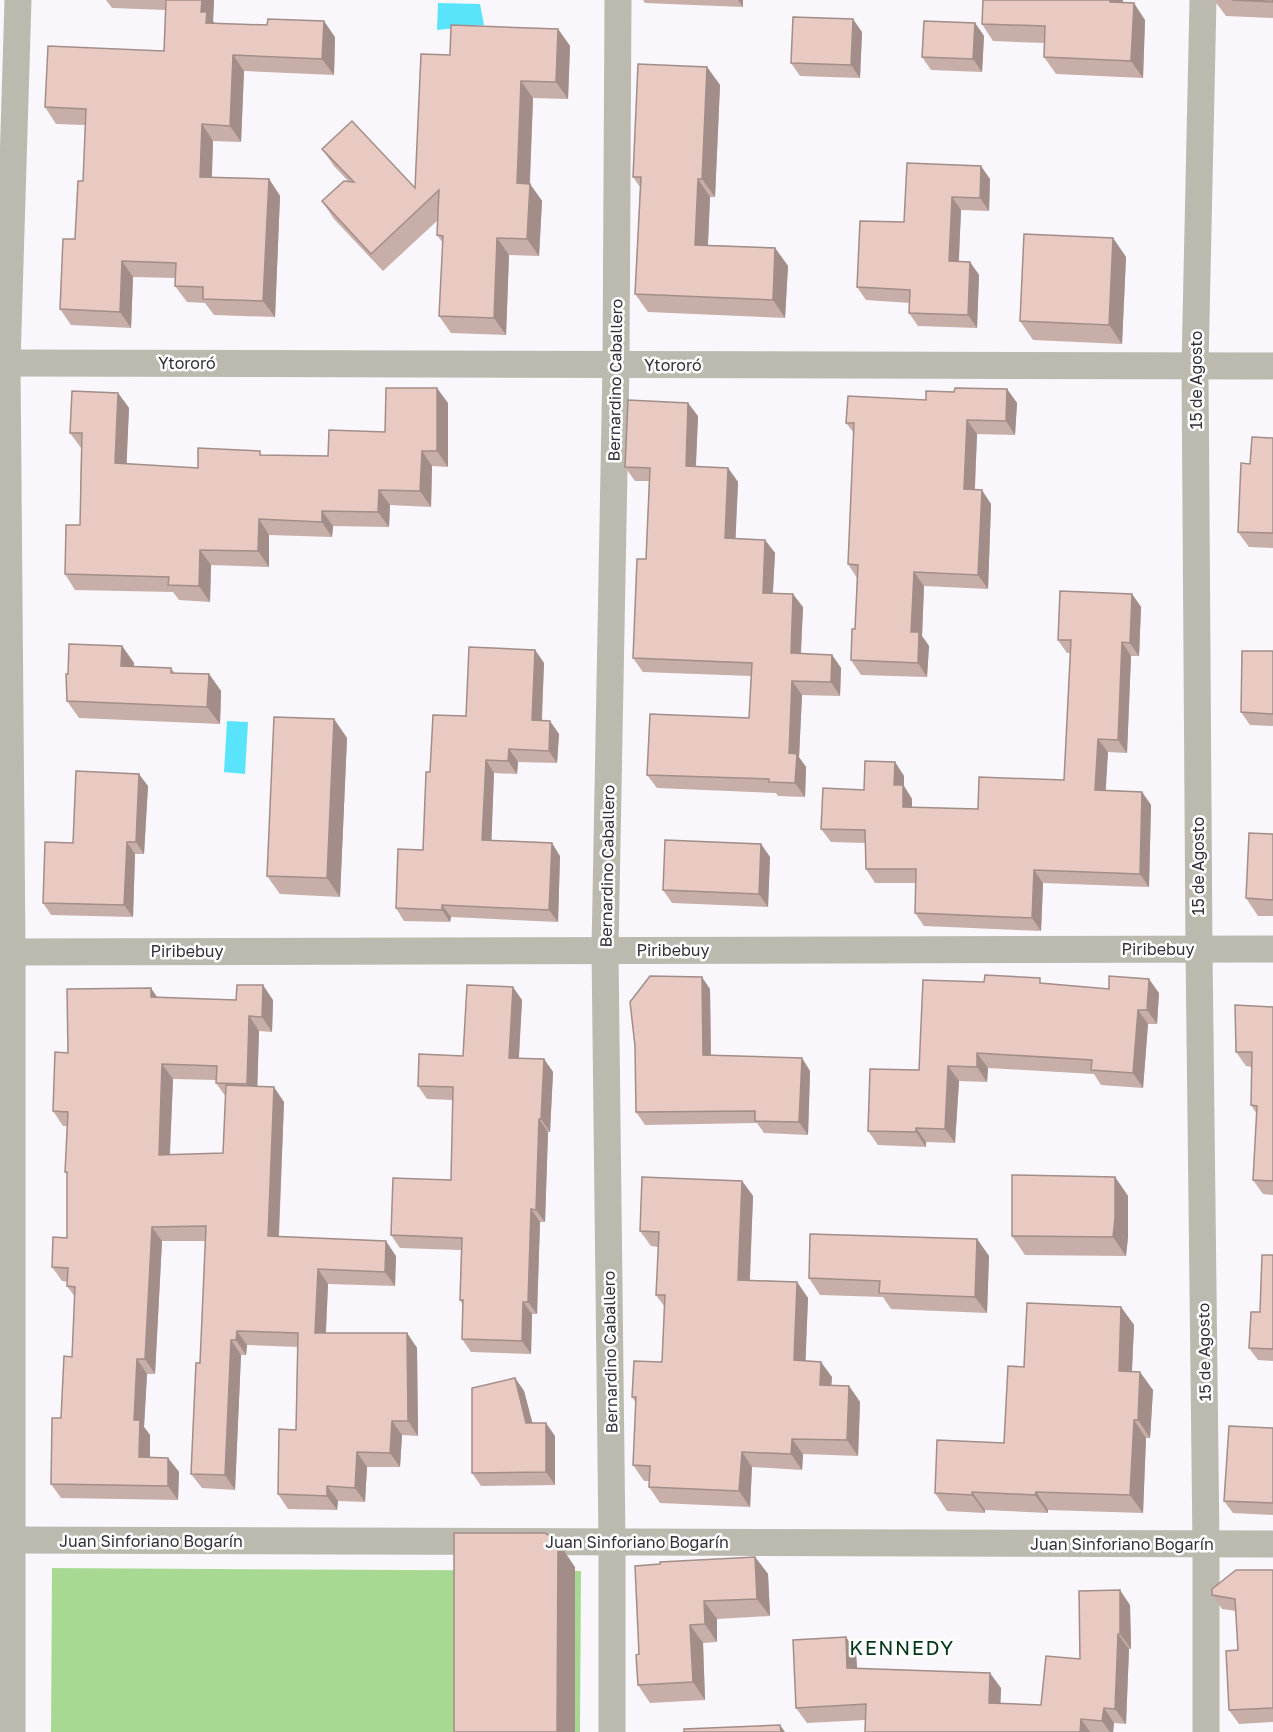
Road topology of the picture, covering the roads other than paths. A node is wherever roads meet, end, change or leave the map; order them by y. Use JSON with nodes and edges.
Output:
{"nodes":[{"id":1,"x":18,"y":0,"type":"edge"},
{"id":2,"x":618,"y":0,"type":"edge"},
{"id":3,"x":1203,"y":0,"type":"edge"},
{"id":4,"x":3,"y":363,"type":"edge"},
{"id":5,"x":615,"y":364,"type":"junction"},
{"id":6,"x":1195,"y":366,"type":"junction"},
{"id":7,"x":1273,"y":366,"type":"edge"},
{"id":8,"x":1199,"y":949,"type":"junction"},
{"id":9,"x":1273,"y":949,"type":"edge"},
{"id":10,"x":605,"y":950,"type":"junction"},
{"id":11,"x":6,"y":952,"type":"edge"},
{"id":12,"x":6,"y":1540,"type":"edge"},
{"id":13,"x":612,"y":1542,"type":"junction"},
{"id":14,"x":1206,"y":1544,"type":"junction"},
{"id":15,"x":1273,"y":1544,"type":"edge"},
{"id":16,"x":12,"y":1732,"type":"edge"},
{"id":17,"x":612,"y":1732,"type":"edge"},
{"id":18,"x":1206,"y":1732,"type":"edge"}],
"edges":[{"from":1,"to":4,"type":"street"},
{"from":2,"to":5,"type":"street","name":"Bernardino Caballero"},
{"from":3,"to":6,"type":"street","name":"15 de Agosto"},
{"from":4,"to":5,"type":"street","name":"Ytororó"},
{"from":4,"to":11,"type":"street"},
{"from":5,"to":6,"type":"street","name":"Ytororó"},
{"from":5,"to":10,"type":"street","name":"Bernardino Caballero"},
{"from":6,"to":7,"type":"street","name":"Ytororó"},
{"from":6,"to":8,"type":"street","name":"15 de Agosto"},
{"from":8,"to":9,"type":"street","name":"Piribebuy"},
{"from":8,"to":10,"type":"street","name":"Piribebuy"},
{"from":8,"to":14,"type":"street","name":"15 de Agosto"},
{"from":10,"to":11,"type":"street","name":"Piribebuy"},
{"from":10,"to":13,"type":"street","name":"Bernardino Caballero"},
{"from":11,"to":12,"type":"street"},
{"from":12,"to":13,"type":"street","name":"Juan Sinforiano Bogarín"},
{"from":12,"to":16,"type":"street"},
{"from":13,"to":14,"type":"street","name":"Juan Sinforiano Bogarín"},
{"from":13,"to":17,"type":"street","name":"Bernardino Caballero"},
{"from":14,"to":15,"type":"street","name":"Juan Sinforiano Bogarín"},
{"from":14,"to":18,"type":"street","name":"15 de Agosto"}]}
